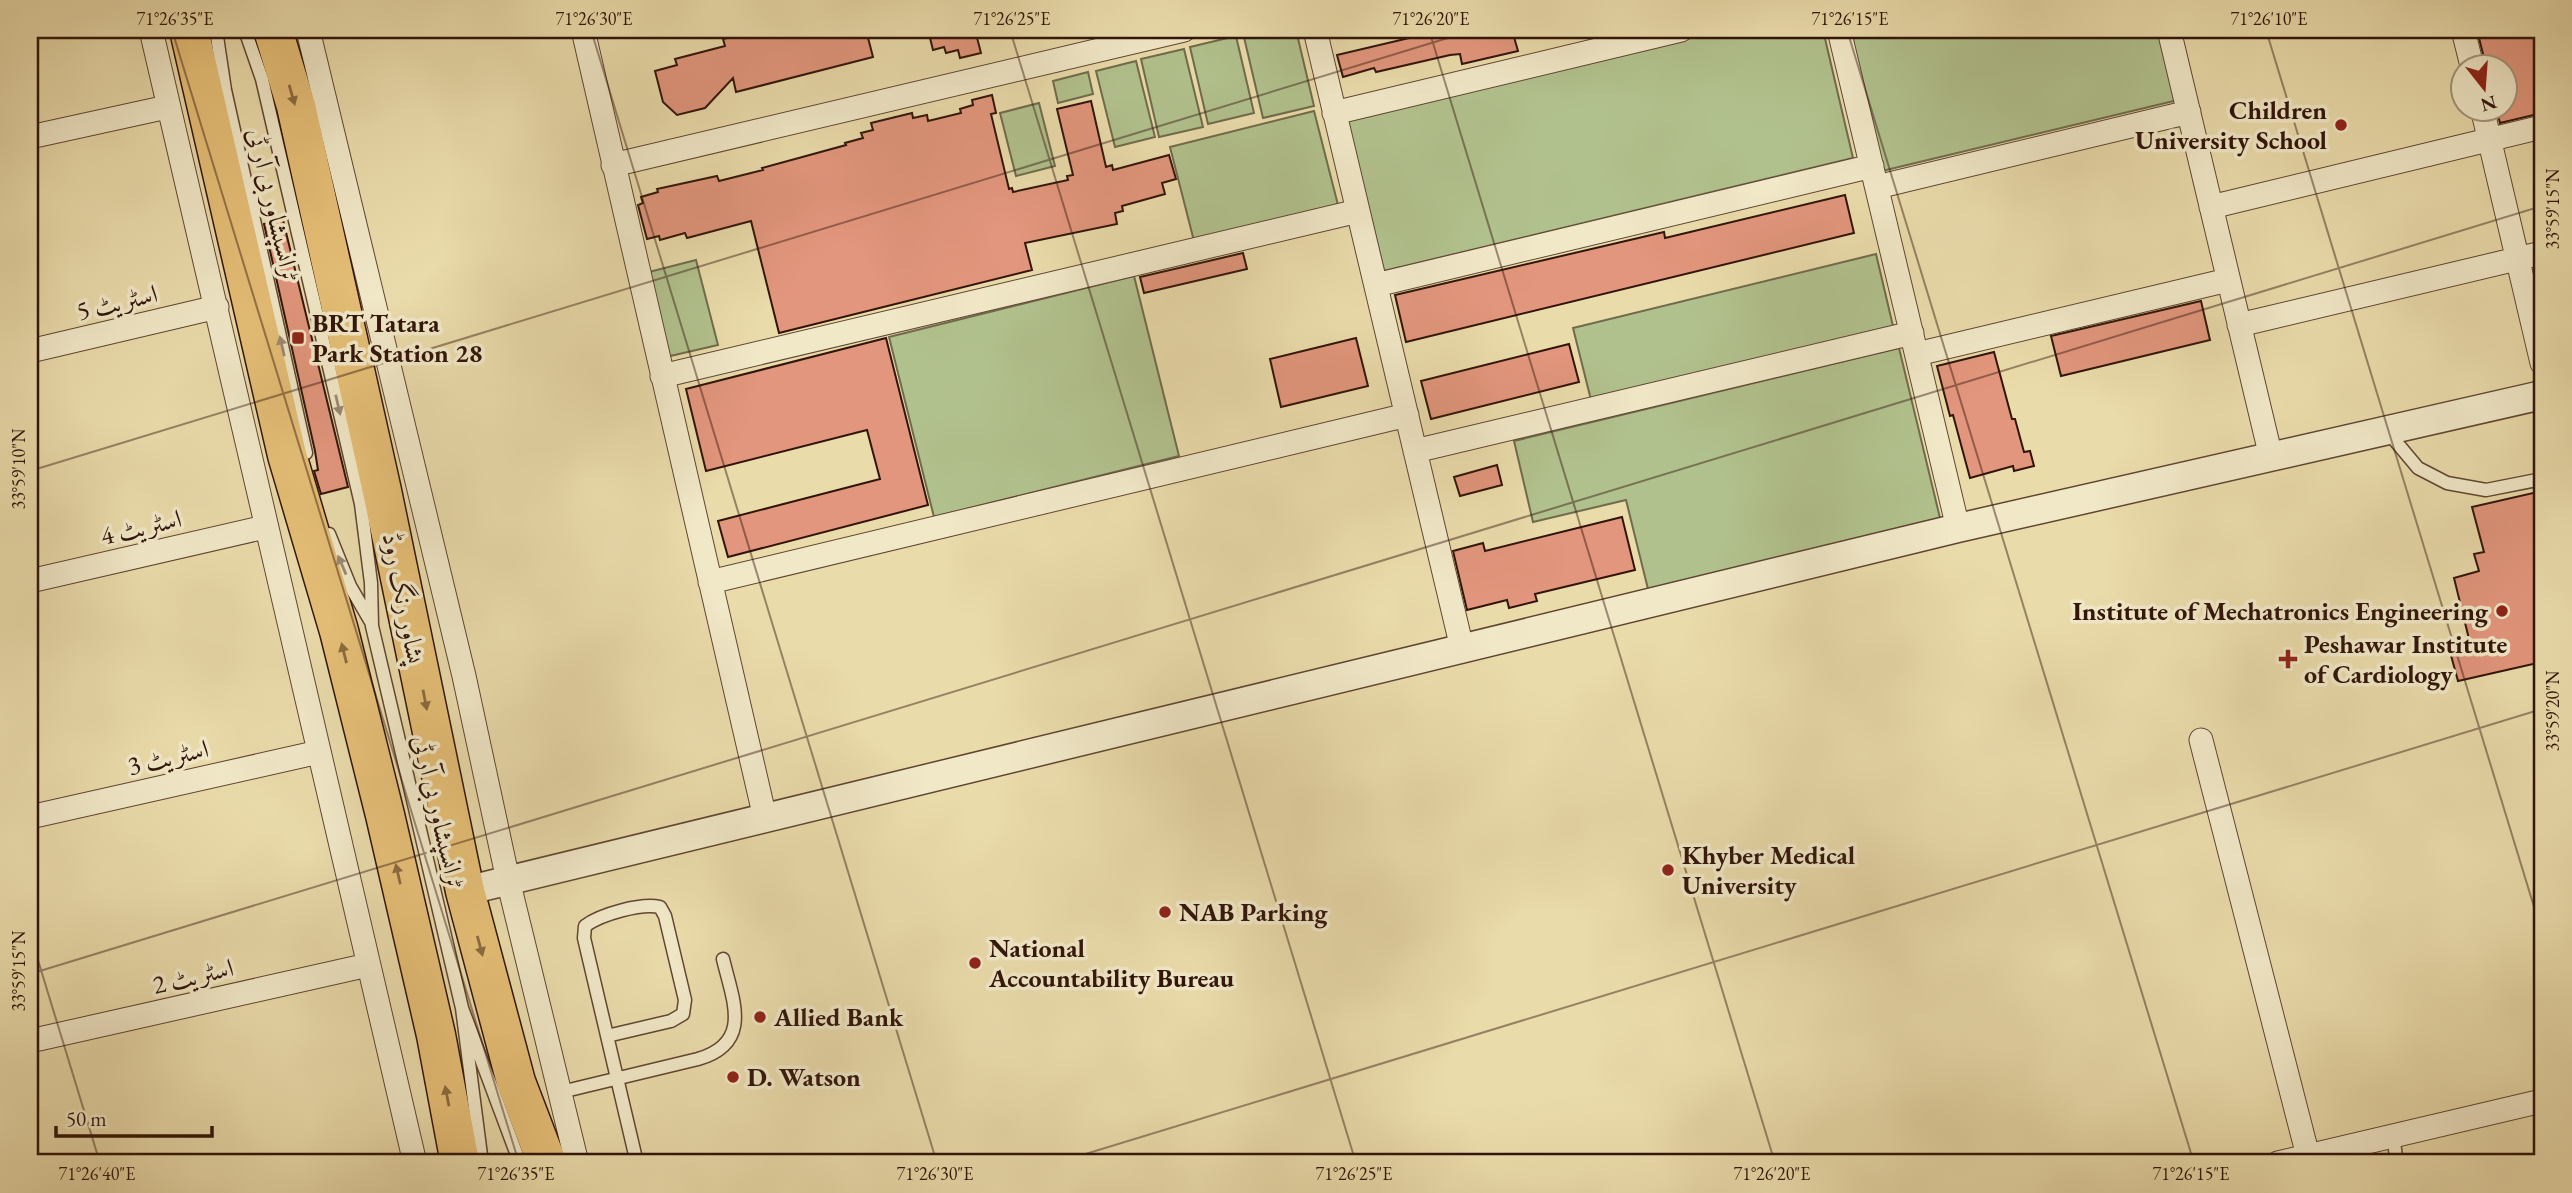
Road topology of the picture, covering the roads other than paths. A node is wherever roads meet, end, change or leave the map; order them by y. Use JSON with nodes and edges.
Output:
{"nodes":[{"id":1,"x":150,"y":30,"type":"edge"},
{"id":2,"x":189,"y":30,"type":"edge"},
{"id":3,"x":216,"y":30,"type":"edge"},
{"id":4,"x":245,"y":30,"type":"edge"},
{"id":5,"x":273,"y":30,"type":"edge"},
{"id":6,"x":308,"y":30,"type":"edge"},
{"id":7,"x":583,"y":30,"type":"edge"},
{"id":8,"x":1184,"y":30,"type":"edge"},
{"id":9,"x":1315,"y":30,"type":"edge"},
{"id":10,"x":1681,"y":30,"type":"edge"},
{"id":11,"x":1839,"y":30,"type":"edge"},
{"id":12,"x":2169,"y":30,"type":"edge"},
{"id":13,"x":2463,"y":30,"type":"edge"},
{"id":14,"x":2468,"y":52,"type":"edge"},
{"id":15,"x":167,"y":107,"type":"junction"},
{"id":16,"x":2189,"y":112,"type":"junction"},
{"id":17,"x":1334,"y":113,"type":"junction"},
{"id":18,"x":2485,"y":122,"type":"edge"},
{"id":19,"x":2542,"y":127,"type":"edge"},
{"id":20,"x":30,"y":136,"type":"edge"},
{"id":21,"x":2489,"y":141,"type":"junction"},
{"id":22,"x":613,"y":165,"type":"junction"},
{"id":23,"x":1874,"y":177,"type":"junction"},
{"id":24,"x":2211,"y":207,"type":"junction"},
{"id":25,"x":1358,"y":211,"type":"junction"},
{"id":26,"x":2542,"y":253,"type":"edge"},
{"id":27,"x":2517,"y":259,"type":"junction"},
{"id":28,"x":2228,"y":280,"type":"junction"},
{"id":29,"x":1376,"y":285,"type":"junction"},
{"id":30,"x":217,"y":307,"type":"junction"},
{"id":31,"x":2239,"y":325,"type":"junction"},
{"id":32,"x":1914,"y":343,"type":"junction"},
{"id":33,"x":30,"y":351,"type":"edge"},
{"id":34,"x":2542,"y":363,"type":"edge"},
{"id":35,"x":662,"y":376,"type":"junction"},
{"id":36,"x":2542,"y":395,"type":"edge"},
{"id":37,"x":1407,"y":415,"type":"junction"},
{"id":38,"x":2387,"y":430,"type":"junction"},
{"id":39,"x":1415,"y":451,"type":"junction"},
{"id":40,"x":2271,"y":457,"type":"junction"},
{"id":41,"x":310,"y":469,"type":"dead end"},
{"id":42,"x":2542,"y":479,"type":"edge"},
{"id":43,"x":324,"y":522,"type":"dead end"},
{"id":44,"x":265,"y":527,"type":"junction"},
{"id":45,"x":1958,"y":528,"type":"junction"},
{"id":46,"x":30,"y":581,"type":"edge"},
{"id":47,"x":710,"y":582,"type":"junction"},
{"id":48,"x":372,"y":626,"type":"junction"},
{"id":49,"x":1462,"y":648,"type":"junction"},
{"id":50,"x":2201,"y":740,"type":"dead end"},
{"id":51,"x":319,"y":752,"type":"junction"},
{"id":52,"x":30,"y":817,"type":"edge"},
{"id":53,"x":765,"y":818,"type":"junction"},
{"id":54,"x":508,"y":880,"type":"junction"},
{"id":55,"x":465,"y":891,"type":"junction"},
{"id":56,"x":723,"y":959,"type":"dead end"},
{"id":57,"x":368,"y":965,"type":"junction"},
{"id":58,"x":462,"y":1008,"type":"junction"},
{"id":59,"x":607,"y":1036,"type":"junction"},
{"id":60,"x":30,"y":1041,"type":"edge"},
{"id":61,"x":618,"y":1078,"type":"junction"},
{"id":62,"x":561,"y":1092,"type":"junction"},
{"id":63,"x":2542,"y":1101,"type":"edge"},
{"id":64,"x":2393,"y":1136,"type":"junction"},
{"id":65,"x":2308,"y":1156,"type":"junction"},
{"id":66,"x":415,"y":1163,"type":"edge"},
{"id":67,"x":460,"y":1163,"type":"edge"},
{"id":68,"x":482,"y":1163,"type":"edge"},
{"id":69,"x":520,"y":1163,"type":"edge"},
{"id":70,"x":547,"y":1163,"type":"edge"},
{"id":71,"x":577,"y":1163,"type":"edge"},
{"id":72,"x":637,"y":1163,"type":"edge"},
{"id":73,"x":2283,"y":1163,"type":"edge"},
{"id":74,"x":2397,"y":1163,"type":"edge"}],
"edges":[{"from":1,"to":15,"type":"street"},
{"from":67,"to":2,"type":"highway","one_way":true},
{"from":41,"to":3,"type":"lane","name":"ٹرانسپشاور بی آر ٹی","one_way":true},
{"from":4,"to":48,"type":"lane","name":"ٹرانسپشاور بی آر ٹی","one_way":true},
{"from":5,"to":55,"type":"highway","name":"پشاور رنگ روڈ","one_way":true},
{"from":6,"to":54,"type":"street"},
{"from":7,"to":22,"type":"street"},
{"from":8,"to":22,"type":"street"},
{"from":9,"to":17,"type":"street"},
{"from":10,"to":17,"type":"street"},
{"from":11,"to":23,"type":"street"},
{"from":12,"to":16,"type":"street"},
{"from":13,"to":14,"type":"street"},
{"from":15,"to":20,"type":"street"},
{"from":15,"to":30,"type":"street"},
{"from":16,"to":23,"type":"street"},
{"from":16,"to":24,"type":"street"},
{"from":17,"to":25,"type":"street"},
{"from":18,"to":21,"type":"street"},
{"from":19,"to":21,"type":"street"},
{"from":21,"to":24,"type":"street"},
{"from":21,"to":27,"type":"street"},
{"from":22,"to":35,"type":"street"},
{"from":23,"to":29,"type":"street"},
{"from":23,"to":32,"type":"street"},
{"from":24,"to":28,"type":"street"},
{"from":25,"to":29,"type":"street"},
{"from":25,"to":35,"type":"street"},
{"from":26,"to":27,"type":"street"},
{"from":27,"to":31,"type":"street"},
{"from":27,"to":34,"type":"street"},
{"from":28,"to":31,"type":"street"},
{"from":28,"to":32,"type":"street"},
{"from":29,"to":37,"type":"street"},
{"from":30,"to":33,"type":"street","name":"اسٹریٹ 5"},
{"from":30,"to":44,"type":"street"},
{"from":31,"to":40,"type":"street"},
{"from":32,"to":39,"type":"street"},
{"from":32,"to":45,"type":"street"},
{"from":35,"to":47,"type":"street"},
{"from":36,"to":38,"type":"street"},
{"from":37,"to":39,"type":"street"},
{"from":37,"to":47,"type":"street"},
{"from":38,"to":40,"type":"street"},
{"from":38,"to":42,"type":"lane"},
{"from":39,"to":49,"type":"street"},
{"from":40,"to":45,"type":"street"},
{"from":48,"to":43,"type":"lane","name":"ٹرانسپشاور بی آر ٹی","one_way":true},
{"from":44,"to":46,"type":"street","name":"اسٹریٹ 4"},
{"from":44,"to":51,"type":"street"},
{"from":45,"to":49,"type":"street"},
{"from":47,"to":53,"type":"street"},
{"from":48,"to":58,"type":"lane","name":"ٹرانسپشاور بی آر ٹی"},
{"from":49,"to":53,"type":"street"},
{"from":50,"to":65,"type":"street"},
{"from":51,"to":52,"type":"street","name":"اسٹریٹ 3"},
{"from":51,"to":57,"type":"street"},
{"from":53,"to":54,"type":"street"},
{"from":54,"to":55,"type":"street"},
{"from":54,"to":62,"type":"street"},
{"from":55,"to":70,"type":"highway","name":"پشاور رنگ روڈ","one_way":true},
{"from":56,"to":61,"type":"lane"},
{"from":57,"to":60,"type":"street","name":"اسٹریٹ 2"},
{"from":57,"to":66,"type":"street"},
{"from":58,"to":68,"type":"lane","name":"ٹرانسپشاور بی آر ٹی"},
{"from":58,"to":69,"type":"lane","name":"ٹرانسپشاور بی آر ٹی"},
{"from":59,"to":59,"type":"lane"},
{"from":59,"to":61,"type":"lane"},
{"from":61,"to":62,"type":"lane"},
{"from":61,"to":72,"type":"lane"},
{"from":62,"to":71,"type":"street"},
{"from":63,"to":64,"type":"street"},
{"from":64,"to":65,"type":"street"},
{"from":64,"to":74,"type":"lane"},
{"from":65,"to":73,"type":"street"}]}
